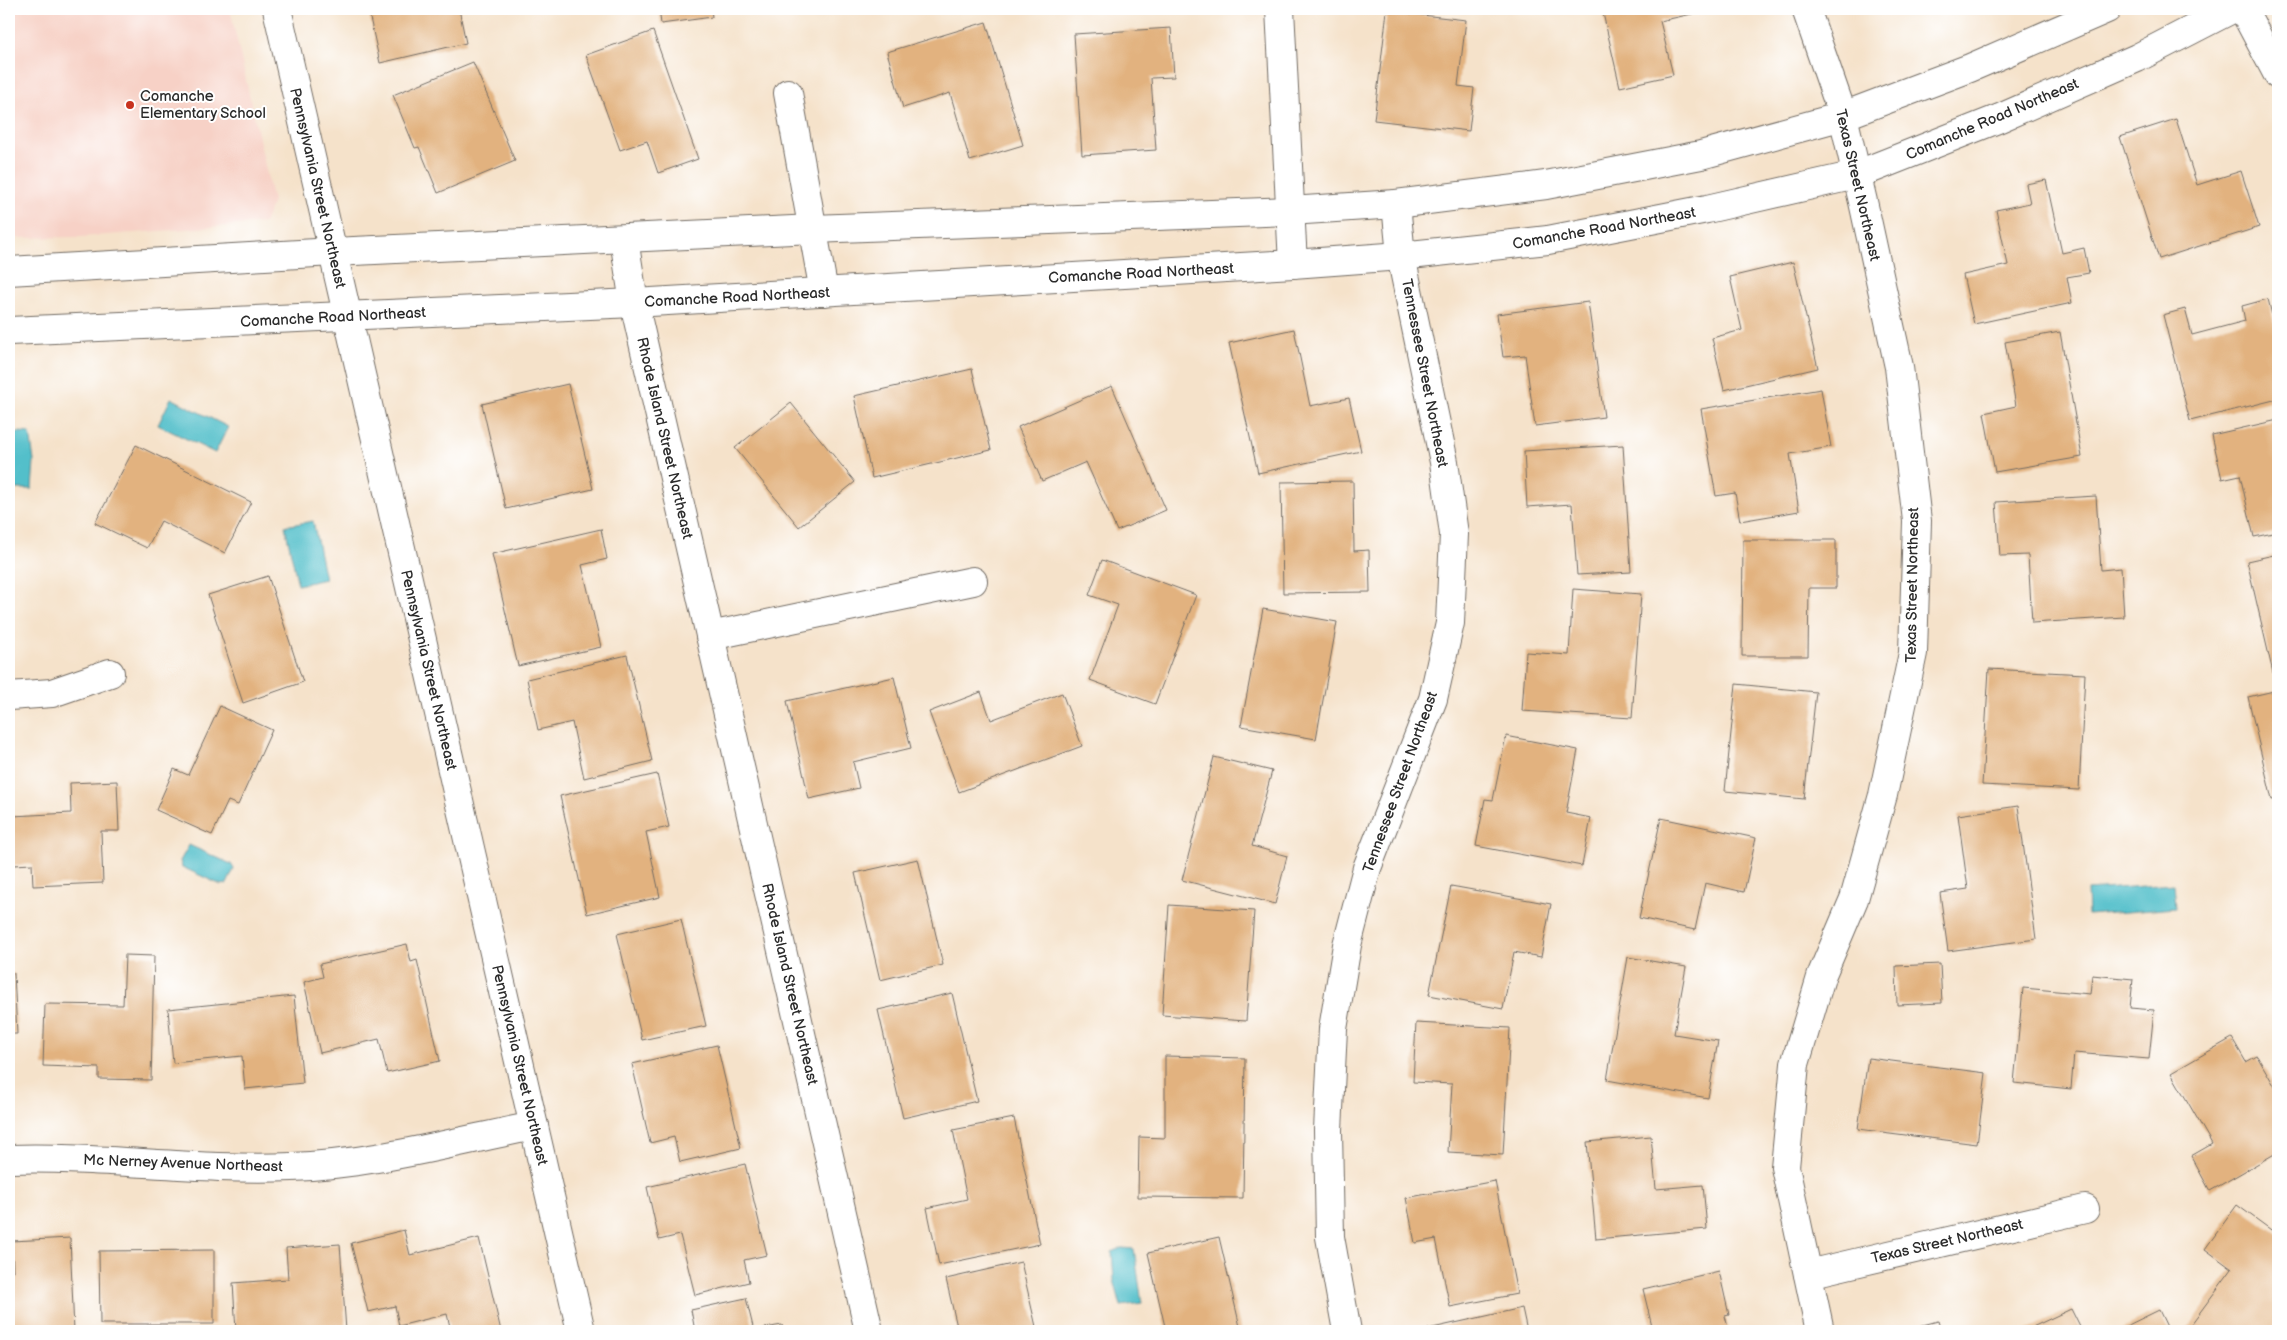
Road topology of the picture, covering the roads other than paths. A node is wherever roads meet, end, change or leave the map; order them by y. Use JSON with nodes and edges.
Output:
{"nodes":[{"id":1,"x":277,"y":9,"type":"edge"},
{"id":2,"x":1280,"y":9,"type":"edge"},
{"id":3,"x":1806,"y":9,"type":"edge"},
{"id":4,"x":2107,"y":9,"type":"edge"},
{"id":5,"x":2232,"y":9,"type":"edge"},
{"id":6,"x":2243,"y":9,"type":"edge"},
{"id":7,"x":2278,"y":75,"type":"edge"},
{"id":8,"x":788,"y":93,"type":"dead end"},
{"id":9,"x":1842,"y":116,"type":"junction"},
{"id":10,"x":1856,"y":175,"type":"junction"},
{"id":11,"x":1396,"y":204,"type":"junction"},
{"id":12,"x":1290,"y":211,"type":"junction"},
{"id":13,"x":812,"y":229,"type":"junction"},
{"id":14,"x":624,"y":239,"type":"junction"},
{"id":15,"x":333,"y":252,"type":"junction"},
{"id":16,"x":1401,"y":256,"type":"junction"},
{"id":17,"x":1293,"y":264,"type":"junction"},
{"id":18,"x":9,"y":271,"type":"edge"},
{"id":19,"x":824,"y":292,"type":"junction"},
{"id":20,"x":634,"y":303,"type":"junction"},
{"id":21,"x":348,"y":317,"type":"junction"},
{"id":22,"x":9,"y":331,"type":"edge"},
{"id":23,"x":973,"y":581,"type":"dead end"},
{"id":24,"x":710,"y":636,"type":"junction"},
{"id":25,"x":110,"y":673,"type":"dead end"},
{"id":26,"x":9,"y":696,"type":"edge"},
{"id":27,"x":534,"y":1126,"type":"junction"},
{"id":28,"x":9,"y":1159,"type":"edge"},
{"id":29,"x":2085,"y":1209,"type":"dead end"},
{"id":30,"x":1808,"y":1274,"type":"junction"},
{"id":31,"x":581,"y":1331,"type":"edge"},
{"id":32,"x":869,"y":1331,"type":"edge"},
{"id":33,"x":1347,"y":1331,"type":"edge"},
{"id":34,"x":1820,"y":1331,"type":"edge"}],
"edges":[{"from":1,"to":15,"type":"street","name":"Pennsylvania Street Northeast"},
{"from":2,"to":12,"type":"street"},
{"from":3,"to":9,"type":"street","name":"Texas Street Northeast"},
{"from":4,"to":9,"type":"street"},
{"from":5,"to":10,"type":"street","name":"Comanche Road Northeast"},
{"from":6,"to":7,"type":"street"},
{"from":8,"to":13,"type":"street"},
{"from":9,"to":10,"type":"street","name":"Texas Street Northeast"},
{"from":9,"to":11,"type":"street"},
{"from":10,"to":16,"type":"street","name":"Comanche Road Northeast"},
{"from":10,"to":30,"type":"street","name":"Texas Street Northeast"},
{"from":11,"to":12,"type":"street"},
{"from":11,"to":16,"type":"street","name":"Tennessee Street Northeast"},
{"from":12,"to":13,"type":"street"},
{"from":12,"to":17,"type":"street"},
{"from":13,"to":14,"type":"street"},
{"from":13,"to":19,"type":"street"},
{"from":14,"to":15,"type":"street"},
{"from":14,"to":20,"type":"street","name":"Rhode Island Street Northeast"},
{"from":15,"to":18,"type":"street"},
{"from":15,"to":21,"type":"street","name":"Pennsylvania Street Northeast"},
{"from":16,"to":17,"type":"street","name":"Comanche Road Northeast"},
{"from":16,"to":33,"type":"street","name":"Tennessee Street Northeast"},
{"from":17,"to":19,"type":"street","name":"Comanche Road Northeast"},
{"from":19,"to":20,"type":"street","name":"Comanche Road Northeast"},
{"from":20,"to":21,"type":"street","name":"Comanche Road Northeast"},
{"from":20,"to":24,"type":"street","name":"Rhode Island Street Northeast"},
{"from":21,"to":22,"type":"street","name":"Comanche Road Northeast"},
{"from":21,"to":27,"type":"street","name":"Pennsylvania Street Northeast"},
{"from":23,"to":24,"type":"street"},
{"from":24,"to":32,"type":"street","name":"Rhode Island Street Northeast"},
{"from":25,"to":26,"type":"street"},
{"from":27,"to":28,"type":"street","name":"Mc Nerney Avenue Northeast"},
{"from":27,"to":31,"type":"street","name":"Pennsylvania Street Northeast"},
{"from":29,"to":30,"type":"street","name":"Texas Street Northeast"},
{"from":30,"to":34,"type":"street","name":"Texas Street Northeast"}]}
